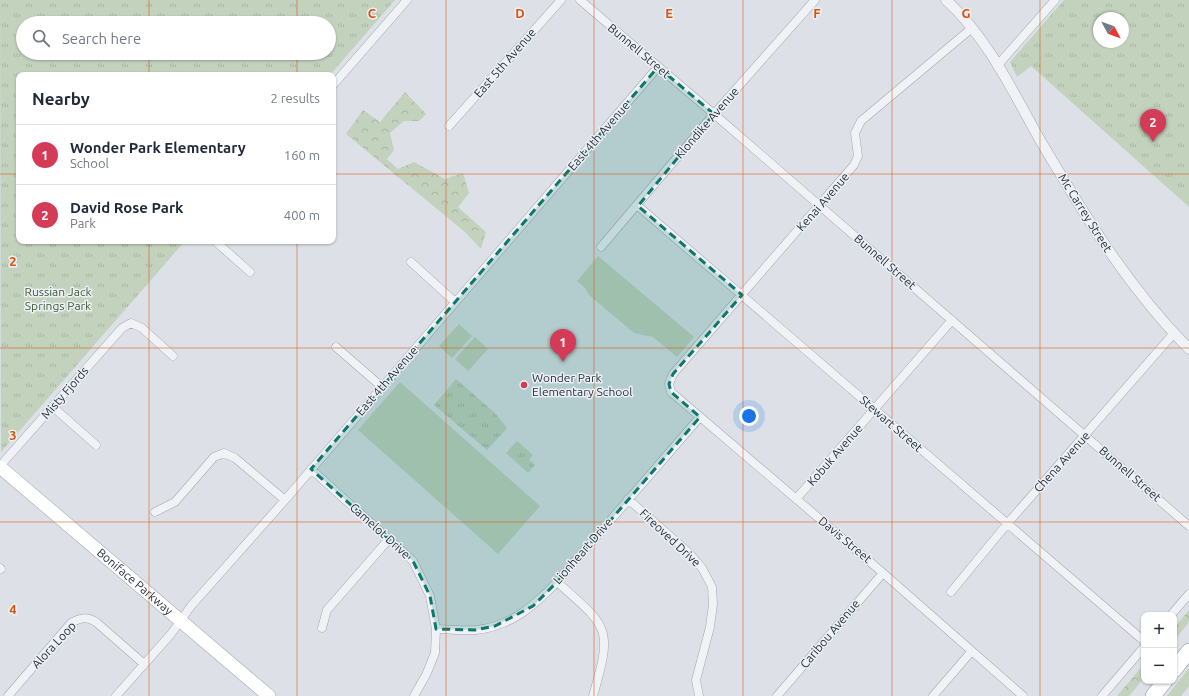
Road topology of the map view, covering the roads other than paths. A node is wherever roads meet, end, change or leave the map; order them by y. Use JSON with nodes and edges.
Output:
{"nodes":[{"id":1,"x":407,"y":0,"type":"edge"},
{"id":2,"x":561,"y":0,"type":"edge"},
{"id":3,"x":580,"y":0,"type":"edge"},
{"id":4,"x":815,"y":0,"type":"edge"},
{"id":5,"x":946,"y":0,"type":"edge"},
{"id":6,"x":1055,"y":0,"type":"edge"},
{"id":7,"x":972,"y":28,"type":"junction"},
{"id":8,"x":997,"y":66,"type":"junction"},
{"id":9,"x":658,"y":67,"type":"junction"},
{"id":10,"x":336,"y":82,"type":"edge"},
{"id":11,"x":714,"y":114,"type":"junction"},
{"id":12,"x":449,"y":126,"type":"dead end"},
{"id":13,"x":819,"y":205,"type":"junction"},
{"id":14,"x":638,"y":206,"type":"junction"},
{"id":15,"x":218,"y":244,"type":"edge"},
{"id":16,"x":601,"y":247,"type":"dead end"},
{"id":17,"x":411,"y":262,"type":"dead end"},
{"id":18,"x":250,"y":272,"type":"dead end"},
{"id":19,"x":742,"y":295,"type":"junction"},
{"id":20,"x":455,"y":302,"type":"junction"},
{"id":21,"x":952,"y":320,"type":"junction"},
{"id":22,"x":1174,"y":334,"type":"junction"},
{"id":23,"x":336,"y":347,"type":"dead end"},
{"id":24,"x":1189,"y":349,"type":"edge"},
{"id":25,"x":173,"y":356,"type":"dead end"},
{"id":26,"x":669,"y":384,"type":"joint"},
{"id":27,"x":382,"y":387,"type":"junction"},
{"id":28,"x":53,"y":407,"type":"junction"},
{"id":29,"x":875,"y":410,"type":"junction"},
{"id":30,"x":700,"y":417,"type":"junction"},
{"id":31,"x":1086,"y":435,"type":"junction"},
{"id":32,"x":96,"y":445,"type":"dead end"},
{"id":33,"x":0,"y":466,"type":"edge"},
{"id":34,"x":311,"y":469,"type":"junction"},
{"id":35,"x":628,"y":499,"type":"junction"},
{"id":36,"x":796,"y":499,"type":"junction"},
{"id":37,"x":285,"y":500,"type":"junction"},
{"id":38,"x":155,"y":512,"type":"dead end"},
{"id":39,"x":1007,"y":524,"type":"junction"},
{"id":40,"x":1189,"y":526,"type":"edge"},
{"id":41,"x":389,"y":539,"type":"junction"},
{"id":42,"x":882,"y":573,"type":"junction"},
{"id":43,"x":557,"y":582,"type":"junction"},
{"id":44,"x":951,"y":592,"type":"dead end"},
{"id":45,"x":1189,"y":594,"type":"edge"},
{"id":46,"x":1174,"y":612,"type":"edge"},
{"id":47,"x":180,"y":620,"type":"junction"},
{"id":48,"x":322,"y":628,"type":"dead end"},
{"id":49,"x":436,"y":628,"type":"junction"},
{"id":50,"x":1141,"y":638,"type":"edge"},
{"id":51,"x":1143,"y":648,"type":"edge"},
{"id":52,"x":1189,"y":651,"type":"edge"},
{"id":53,"x":971,"y":652,"type":"junction"},
{"id":54,"x":144,"y":664,"type":"junction"},
{"id":55,"x":1177,"y":666,"type":"edge"},
{"id":56,"x":1163,"y":684,"type":"edge"},
{"id":57,"x":8,"y":696,"type":"edge"},
{"id":58,"x":116,"y":696,"type":"edge"},
{"id":59,"x":269,"y":696,"type":"edge"},
{"id":60,"x":414,"y":696,"type":"edge"},
{"id":61,"x":593,"y":696,"type":"edge"},
{"id":62,"x":698,"y":696,"type":"edge"},
{"id":63,"x":777,"y":696,"type":"edge"},
{"id":64,"x":933,"y":696,"type":"edge"},
{"id":65,"x":1023,"y":696,"type":"edge"},
{"id":66,"x":1102,"y":696,"type":"edge"},
{"id":67,"x":1153,"y":696,"type":"edge"}],
"edges":[{"from":1,"to":10,"type":"street"},
{"from":2,"to":12,"type":"street","name":"East 5th Avenue"},
{"from":3,"to":9,"type":"street","name":"Bunnell Street"},
{"from":4,"to":11,"type":"street","name":"Klondike Avenue"},
{"from":5,"to":7,"type":"street","name":"Mc Carrey Street"},
{"from":6,"to":8,"type":"street"},
{"from":7,"to":8,"type":"street","name":"Mc Carrey Street"},
{"from":7,"to":13,"type":"street","name":"Kenai Avenue"},
{"from":8,"to":22,"type":"street","name":"Mc Carrey Street"},
{"from":9,"to":11,"type":"street","name":"Bunnell Street"},
{"from":9,"to":20,"type":"street","name":"East 4th Avenue"},
{"from":11,"to":13,"type":"street","name":"Bunnell Street"},
{"from":11,"to":14,"type":"street","name":"Klondike Avenue"},
{"from":13,"to":19,"type":"street","name":"Kenai Avenue"},
{"from":13,"to":21,"type":"street","name":"Bunnell Street"},
{"from":14,"to":16,"type":"street","name":"Klondike Avenue"},
{"from":14,"to":19,"type":"street","name":"Stewart Street"},
{"from":15,"to":18,"type":"street"},
{"from":17,"to":20,"type":"street"},
{"from":19,"to":26,"type":"street","name":"Kenai Avenue"},
{"from":19,"to":29,"type":"street","name":"Stewart Street"},
{"from":20,"to":27,"type":"street","name":"East 4th Avenue"},
{"from":21,"to":29,"type":"street","name":"Kobuk Avenue"},
{"from":21,"to":31,"type":"street","name":"Bunnell Street"},
{"from":22,"to":24,"type":"street","name":"Mc Carrey Street"},
{"from":22,"to":31,"type":"street","name":"Chena Avenue"},
{"from":23,"to":27,"type":"street"},
{"from":25,"to":28,"type":"street","name":"Misty Fjords"},
{"from":26,"to":30,"type":"street","name":"Davis Street"},
{"from":27,"to":34,"type":"street","name":"East 4th Avenue"},
{"from":28,"to":32,"type":"street"},
{"from":28,"to":33,"type":"street","name":"Misty Fjords"},
{"from":29,"to":36,"type":"street","name":"Kobuk Avenue"},
{"from":29,"to":39,"type":"street","name":"Stewart Street"},
{"from":30,"to":35,"type":"street","name":"Lionheart Drive"},
{"from":30,"to":36,"type":"street","name":"Davis Street"},
{"from":31,"to":39,"type":"street","name":"Chena Avenue"},
{"from":31,"to":40,"type":"street","name":"Bunnell Street"},
{"from":33,"to":47,"type":"main road","name":"Boniface Parkway"},
{"from":34,"to":37,"type":"street","name":"East 4th Avenue"},
{"from":34,"to":41,"type":"street","name":"Camelot Drive"},
{"from":35,"to":43,"type":"street","name":"Lionheart Drive"},
{"from":35,"to":62,"type":"street","name":"Fireoved Drive"},
{"from":36,"to":42,"type":"street","name":"Davis Street"},
{"from":37,"to":38,"type":"street"},
{"from":37,"to":47,"type":"street","name":"East 4th Avenue"},
{"from":39,"to":44,"type":"street","name":"Chena Avenue"},
{"from":39,"to":50,"type":"street","name":"Stewart Street"},
{"from":41,"to":48,"type":"street"},
{"from":41,"to":49,"type":"street","name":"Camelot Drive"},
{"from":42,"to":53,"type":"street","name":"Davis Street"},
{"from":42,"to":63,"type":"street","name":"Caribou Avenue"},
{"from":43,"to":49,"type":"street","name":"Lionheart Drive"},
{"from":43,"to":61,"type":"street"},
{"from":45,"to":46,"type":"street"},
{"from":47,"to":54,"type":"street","name":"East 4th Avenue"},
{"from":47,"to":59,"type":"main road","name":"Boniface Parkway"},
{"from":49,"to":60,"type":"street","name":"Camelot Drive"},
{"from":51,"to":66,"type":"street"},
{"from":52,"to":55,"type":"highway"},
{"from":53,"to":64,"type":"street"},
{"from":53,"to":65,"type":"street","name":"Davis Street"},
{"from":54,"to":57,"type":"street","name":"Alora Loop"},
{"from":54,"to":58,"type":"street","name":"East 4th Avenue"},
{"from":56,"to":67,"type":"highway"}]}
